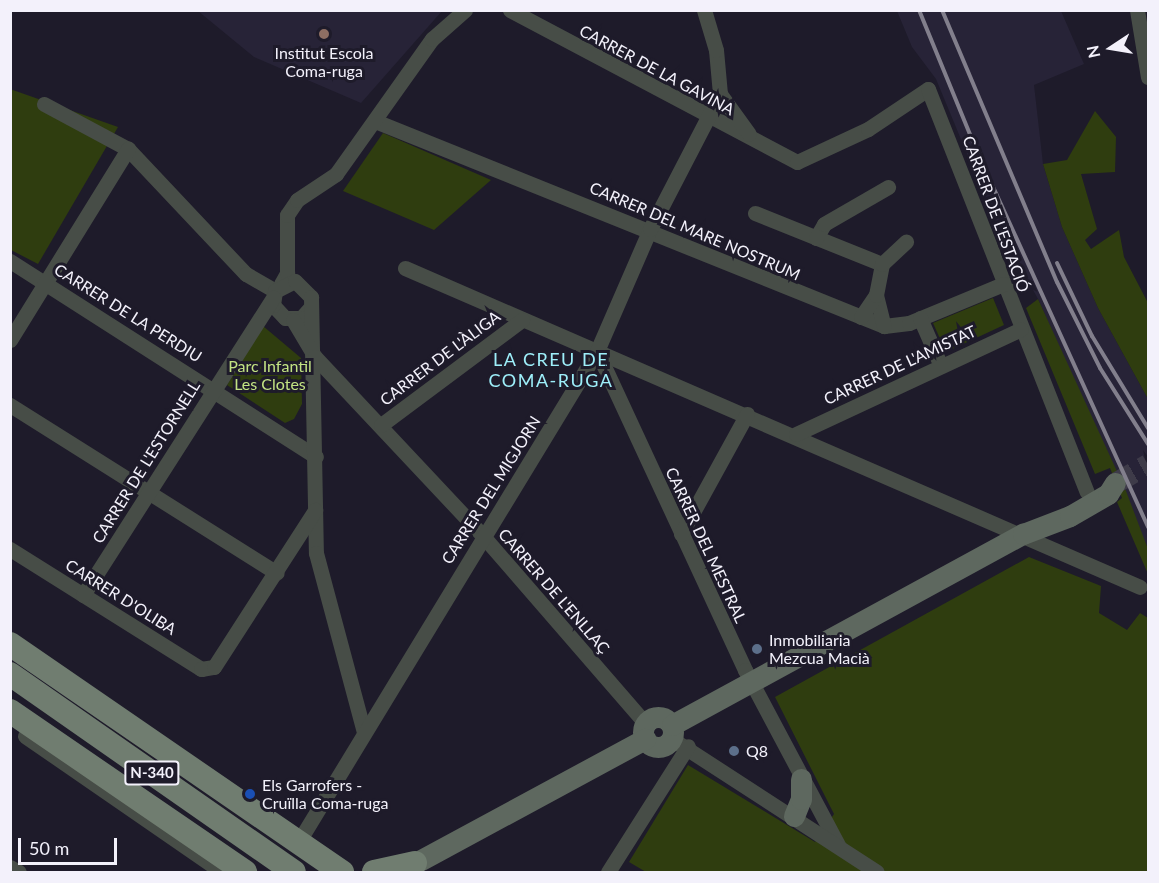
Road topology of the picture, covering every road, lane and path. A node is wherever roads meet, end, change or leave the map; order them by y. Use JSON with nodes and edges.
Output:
{"nodes":[{"id":1,"x":465,"y":10,"type":"edge"},
{"id":2,"x":510,"y":10,"type":"edge"},
{"id":3,"x":704,"y":10,"type":"edge"},
{"id":4,"x":1137,"y":10,"type":"edge"},
{"id":5,"x":1149,"y":77,"type":"edge"},
{"id":6,"x":720,"y":94,"type":"junction"},
{"id":7,"x":44,"y":104,"type":"dead end"},
{"id":8,"x":709,"y":116,"type":"junction"},
{"id":9,"x":375,"y":121,"type":"junction"},
{"id":10,"x":757,"y":143,"type":"junction"},
{"id":11,"x":128,"y":149,"type":"junction"},
{"id":12,"x":797,"y":162,"type":"joint"},
{"id":13,"x":888,"y":187,"type":"dead end"},
{"id":14,"x":755,"y":213,"type":"dead end"},
{"id":15,"x":650,"y":229,"type":"junction"},
{"id":16,"x":816,"y":238,"type":"junction"},
{"id":17,"x":906,"y":242,"type":"dead end"},
{"id":18,"x":10,"y":261,"type":"edge"},
{"id":19,"x":882,"y":264,"type":"junction"},
{"id":20,"x":405,"y":268,"type":"dead end"},
{"id":21,"x":1003,"y":284,"type":"junction"},
{"id":22,"x":49,"y":285,"type":"junction"},
{"id":23,"x":276,"y":291,"type":"junction"},
{"id":24,"x":876,"y":295,"type":"junction"},
{"id":25,"x":310,"y":308,"type":"junction"},
{"id":26,"x":285,"y":317,"type":"junction"},
{"id":27,"x":861,"y":317,"type":"junction"},
{"id":28,"x":920,"y":318,"type":"junction"},
{"id":29,"x":258,"y":319,"type":"junction"},
{"id":30,"x":522,"y":320,"type":"junction"},
{"id":31,"x":884,"y":326,"type":"junction"},
{"id":32,"x":1021,"y":329,"type":"junction"},
{"id":33,"x":10,"y":340,"type":"edge"},
{"id":34,"x":597,"y":351,"type":"junction"},
{"id":35,"x":315,"y":357,"type":"junction"},
{"id":36,"x":941,"y":366,"type":"junction"},
{"id":37,"x":214,"y":389,"type":"junction"},
{"id":38,"x":10,"y":405,"type":"edge"},
{"id":39,"x":747,"y":414,"type":"junction"},
{"id":40,"x":381,"y":426,"type":"junction"},
{"id":41,"x":796,"y":434,"type":"junction"},
{"id":42,"x":316,"y":457,"type":"junction"},
{"id":43,"x":1087,"y":492,"type":"junction"},
{"id":44,"x":149,"y":493,"type":"junction"},
{"id":45,"x":315,"y":510,"type":"junction"},
{"id":46,"x":1031,"y":532,"type":"junction"},
{"id":47,"x":681,"y":534,"type":"junction"},
{"id":48,"x":483,"y":536,"type":"junction"},
{"id":49,"x":10,"y":549,"type":"edge"},
{"id":50,"x":288,"y":556,"type":"junction"},
{"id":51,"x":319,"y":570,"type":"junction"},
{"id":52,"x":277,"y":573,"type":"junction"},
{"id":53,"x":1140,"y":587,"type":"dead end"},
{"id":54,"x":83,"y":595,"type":"junction"},
{"id":55,"x":10,"y":644,"type":"edge"},
{"id":56,"x":10,"y":674,"type":"edge"},
{"id":57,"x":751,"y":681,"type":"junction"},
{"id":58,"x":10,"y":711,"type":"edge"},
{"id":59,"x":10,"y":725,"type":"edge"},
{"id":60,"x":364,"y":732,"type":"junction"},
{"id":61,"x":646,"y":732,"type":"junction"},
{"id":62,"x":677,"y":737,"type":"junction"},
{"id":63,"x":801,"y":779,"type":"junction"},
{"id":64,"x":794,"y":816,"type":"junction"},
{"id":65,"x":299,"y":841,"type":"junction"},
{"id":66,"x":839,"y":847,"type":"junction"},
{"id":67,"x":10,"y":867,"type":"edge"},
{"id":68,"x":413,"y":867,"type":"edge"},
{"id":69,"x":345,"y":872,"type":"edge"},
{"id":70,"x":19,"y":873,"type":"edge"},
{"id":71,"x":222,"y":873,"type":"edge"},
{"id":72,"x":245,"y":873,"type":"edge"},
{"id":73,"x":294,"y":873,"type":"edge"},
{"id":74,"x":374,"y":873,"type":"edge"},
{"id":75,"x":608,"y":873,"type":"edge"},
{"id":76,"x":877,"y":873,"type":"edge"}],
"edges":[{"from":1,"to":9,"type":"street"},
{"from":2,"to":8,"type":"street","name":"CARRER DE LA GAVINA"},
{"from":3,"to":6,"type":"street"},
{"from":4,"to":5,"type":"street"},
{"from":6,"to":8,"type":"street","name":"CARRER DEL MIGJORN"},
{"from":6,"to":10,"type":"street","name":"CARRER DE LA GAVINA"},
{"from":7,"to":11,"type":"street"},
{"from":8,"to":10,"type":"street","name":"CARRER DE LA GAVINA"},
{"from":8,"to":15,"type":"street","name":"CARRER DEL MIGJORN"},
{"from":9,"to":15,"type":"street","name":"CARRER DEL MARE NOSTRUM"},
{"from":9,"to":23,"type":"street"},
{"from":10,"to":12,"type":"street","name":"CARRER DE LA GAVINA"},
{"from":11,"to":22,"type":"street"},
{"from":11,"to":23,"type":"street"},
{"from":12,"to":21,"type":"street","name":"CARRER DE L'ESTACIÓ"},
{"from":13,"to":16,"type":"street"},
{"from":14,"to":16,"type":"street"},
{"from":15,"to":27,"type":"street","name":"CARRER DEL MARE NOSTRUM"},
{"from":15,"to":34,"type":"street","name":"CARRER DEL MIGJORN"},
{"from":16,"to":19,"type":"street"},
{"from":17,"to":19,"type":"street"},
{"from":18,"to":22,"type":"street","name":"CARRER DE LA PERDIU"},
{"from":19,"to":24,"type":"street"},
{"from":20,"to":30,"type":"street"},
{"from":21,"to":28,"type":"street"},
{"from":21,"to":32,"type":"street","name":"CARRER DE L'ESTACIÓ"},
{"from":22,"to":33,"type":"street"},
{"from":22,"to":37,"type":"street","name":"CARRER DE LA PERDIU"},
{"from":23,"to":25,"type":"street"},
{"from":23,"to":26,"type":"street","name":"CARRER DE L'ENLLAÇ"},
{"from":23,"to":29,"type":"street","name":"CARRER DE L'ESTORNELL"},
{"from":24,"to":27,"type":"street"},
{"from":24,"to":31,"type":"street"},
{"from":25,"to":26,"type":"street"},
{"from":25,"to":35,"type":"street"},
{"from":26,"to":29,"type":"street"},
{"from":26,"to":35,"type":"street","name":"CARRER DE L'ENLLAÇ"},
{"from":27,"to":31,"type":"street","name":"CARRER DEL MARE NOSTRUM"},
{"from":28,"to":31,"type":"street"},
{"from":28,"to":36,"type":"street"},
{"from":29,"to":37,"type":"street","name":"CARRER DE L'ESTORNELL"},
{"from":30,"to":34,"type":"street"},
{"from":30,"to":40,"type":"street","name":"CARRER DE L'ÀLIGA"},
{"from":32,"to":36,"type":"street","name":"CARRER DE L'AMISTAT"},
{"from":32,"to":43,"type":"street","name":"CARRER DE L'ESTACIÓ"},
{"from":34,"to":39,"type":"street"},
{"from":34,"to":47,"type":"street","name":"CARRER DEL MESTRAL"},
{"from":34,"to":48,"type":"street","name":"CARRER DEL MIGJORN"},
{"from":35,"to":40,"type":"street","name":"CARRER DE L'ENLLAÇ"},
{"from":35,"to":42,"type":"street"},
{"from":36,"to":41,"type":"street","name":"CARRER DE L'AMISTAT"},
{"from":37,"to":42,"type":"street","name":"CARRER DE LA PERDIU"},
{"from":37,"to":44,"type":"street","name":"CARRER DE L'ESTORNELL"},
{"from":38,"to":44,"type":"street"},
{"from":39,"to":41,"type":"street"},
{"from":39,"to":47,"type":"street"},
{"from":40,"to":48,"type":"street","name":"CARRER DE L'ENLLAÇ"},
{"from":41,"to":46,"type":"street"},
{"from":42,"to":45,"type":"street"},
{"from":43,"to":46,"type":"street"},
{"from":43,"to":46,"type":"street"},
{"from":44,"to":52,"type":"street"},
{"from":44,"to":54,"type":"street","name":"CARRER DE L'ESTORNELL"},
{"from":45,"to":50,"type":"street"},
{"from":45,"to":51,"type":"street"},
{"from":46,"to":53,"type":"street"},
{"from":46,"to":57,"type":"street"},
{"from":47,"to":57,"type":"street","name":"CARRER DEL MESTRAL"},
{"from":48,"to":60,"type":"street","name":"CARRER DEL MIGJORN"},
{"from":48,"to":61,"type":"street","name":"CARRER DE L'ENLLAÇ"},
{"from":49,"to":54,"type":"street","name":"CARRER D'OLIBA"},
{"from":50,"to":51,"type":"street"},
{"from":50,"to":52,"type":"street"},
{"from":51,"to":60,"type":"street"},
{"from":52,"to":54,"type":"street","name":"CARRER D'OLIBA"},
{"from":55,"to":65,"type":"main road"},
{"from":56,"to":73,"type":"main road","number":"N-340"},
{"from":57,"to":62,"type":"street"},
{"from":57,"to":63,"type":"street","name":"CARRER DEL MESTRAL"},
{"from":58,"to":72,"type":"main road"},
{"from":59,"to":71,"type":"street"},
{"from":60,"to":65,"type":"street","name":"CARRER DEL MIGJORN"},
{"from":61,"to":62,"type":"street"},
{"from":61,"to":68,"type":"street"},
{"from":62,"to":64,"type":"street"},
{"from":62,"to":75,"type":"street"},
{"from":63,"to":64,"type":"street"},
{"from":63,"to":66,"type":"street","name":"CARRER DEL MESTRAL"},
{"from":64,"to":66,"type":"street"},
{"from":65,"to":69,"type":"main road"},
{"from":66,"to":76,"type":"street"},
{"from":67,"to":70,"type":"street"},
{"from":68,"to":74,"type":"main road"}]}
